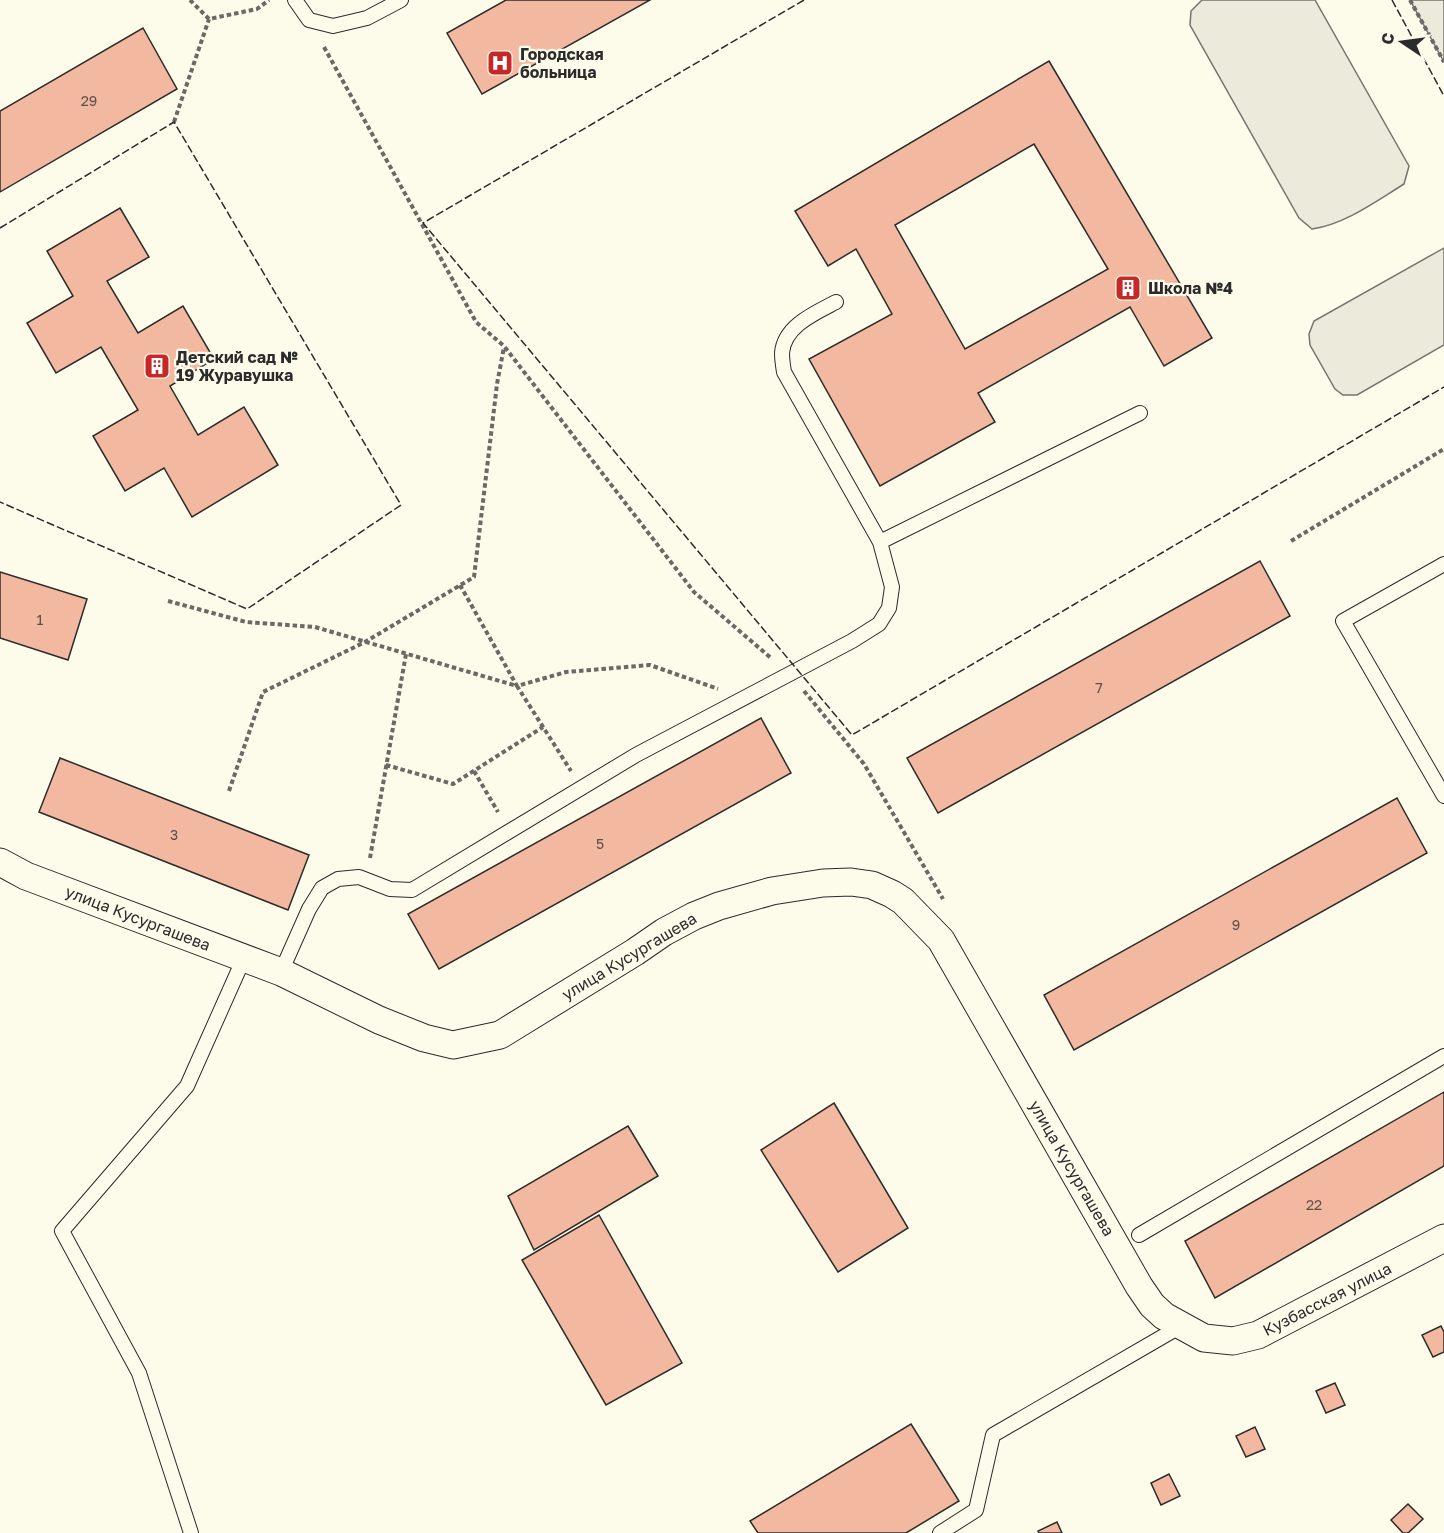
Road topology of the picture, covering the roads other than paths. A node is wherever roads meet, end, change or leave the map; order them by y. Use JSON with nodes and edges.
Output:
{"nodes":[{"id":1,"x":296,"y":0,"type":"edge"},
{"id":2,"x":401,"y":0,"type":"edge"},
{"id":3,"x":836,"y":302,"type":"dead end"},
{"id":4,"x":1140,"y":413,"type":"dead end"},
{"id":5,"x":880,"y":542,"type":"junction"},
{"id":6,"x":1444,"y":564,"type":"edge"},
{"id":7,"x":1444,"y":796,"type":"edge"},
{"id":8,"x":0,"y":862,"type":"edge"},
{"id":9,"x":244,"y":958,"type":"junction"},
{"id":10,"x":281,"y":972,"type":"junction"},
{"id":11,"x":1444,"y":1056,"type":"edge"},
{"id":12,"x":1139,"y":1235,"type":"dead end"},
{"id":13,"x":1444,"y":1238,"type":"edge"},
{"id":14,"x":1193,"y":1332,"type":"junction"},
{"id":15,"x":191,"y":1533,"type":"edge"},
{"id":16,"x":940,"y":1533,"type":"edge"}],
"edges":[{"from":1,"to":2,"type":"lane"},
{"from":3,"to":5,"type":"lane"},
{"from":4,"to":5,"type":"lane"},
{"from":5,"to":10,"type":"lane"},
{"from":6,"to":7,"type":"lane"},
{"from":8,"to":9,"type":"street","name":"улица Кусургашева"},
{"from":9,"to":10,"type":"street","name":"улица Кусургашева"},
{"from":9,"to":15,"type":"lane"},
{"from":10,"to":14,"type":"street","name":"улица Кусургашева"},
{"from":11,"to":12,"type":"lane"},
{"from":13,"to":14,"type":"street","name":"Кузбасская улица"},
{"from":14,"to":16,"type":"lane"}]}
